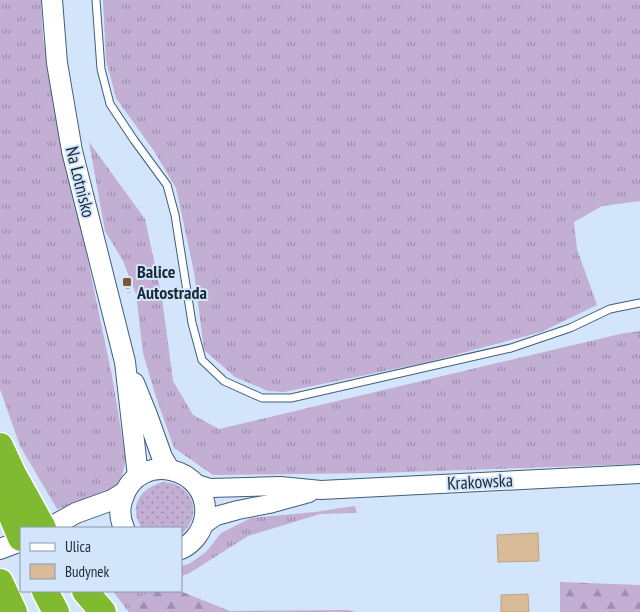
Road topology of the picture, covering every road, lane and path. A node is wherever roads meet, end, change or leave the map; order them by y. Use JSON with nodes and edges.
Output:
{"nodes":[{"id":1,"x":52,"y":0,"type":"edge"},
{"id":2,"x":96,"y":0,"type":"edge"},
{"id":3,"x":125,"y":278,"type":"dead end"},
{"id":4,"x":130,"y":295,"type":"dead end"},
{"id":5,"x":640,"y":303,"type":"edge"},
{"id":6,"x":125,"y":362,"type":"junction"},
{"id":7,"x":0,"y":446,"type":"edge"},
{"id":8,"x":170,"y":469,"type":"junction"},
{"id":9,"x":640,"y":474,"type":"edge"},
{"id":10,"x":138,"y":476,"type":"junction"},
{"id":11,"x":6,"y":481,"type":"edge"},
{"id":12,"x":194,"y":483,"type":"junction"},
{"id":13,"x":321,"y":490,"type":"junction"},
{"id":14,"x":124,"y":492,"type":"junction"},
{"id":15,"x":203,"y":525,"type":"junction"},
{"id":16,"x":42,"y":527,"type":"edge"},
{"id":17,"x":52,"y":527,"type":"edge"},
{"id":18,"x":124,"y":527,"type":"edge"},
{"id":19,"x":20,"y":536,"type":"edge"},
{"id":20,"x":20,"y":540,"type":"edge"},
{"id":21,"x":182,"y":548,"type":"edge"},
{"id":22,"x":0,"y":549,"type":"edge"},
{"id":23,"x":0,"y":582,"type":"edge"},
{"id":24,"x":87,"y":592,"type":"edge"},
{"id":25,"x":14,"y":612,"type":"edge"},
{"id":26,"x":103,"y":612,"type":"edge"}],
"edges":[{"from":1,"to":6,"type":"main road","name":"Na Lotnisko"},
{"from":2,"to":5,"type":"lane"},
{"from":3,"to":4,"type":"path"},
{"from":6,"to":8,"type":"main road","name":"Na Lotnisko"},
{"from":6,"to":10,"type":"main road","name":"Na Lotnisko"},
{"from":7,"to":11,"type":"highway"},
{"from":8,"to":10,"type":"main road"},
{"from":8,"to":12,"type":"main road"},
{"from":9,"to":13,"type":"street","name":"Krakowska"},
{"from":10,"to":14,"type":"main road"},
{"from":11,"to":16,"type":"highway"},
{"from":11,"to":19,"type":"highway"},
{"from":12,"to":13,"type":"street","name":"Krakowska"},
{"from":12,"to":15,"type":"main road"},
{"from":13,"to":15,"type":"street","name":"Krakowska"},
{"from":14,"to":17,"type":"main road"},
{"from":14,"to":18,"type":"main road"},
{"from":15,"to":21,"type":"main road"},
{"from":20,"to":22,"type":"main road"},
{"from":23,"to":25,"type":"highway"},
{"from":24,"to":26,"type":"highway"}]}
